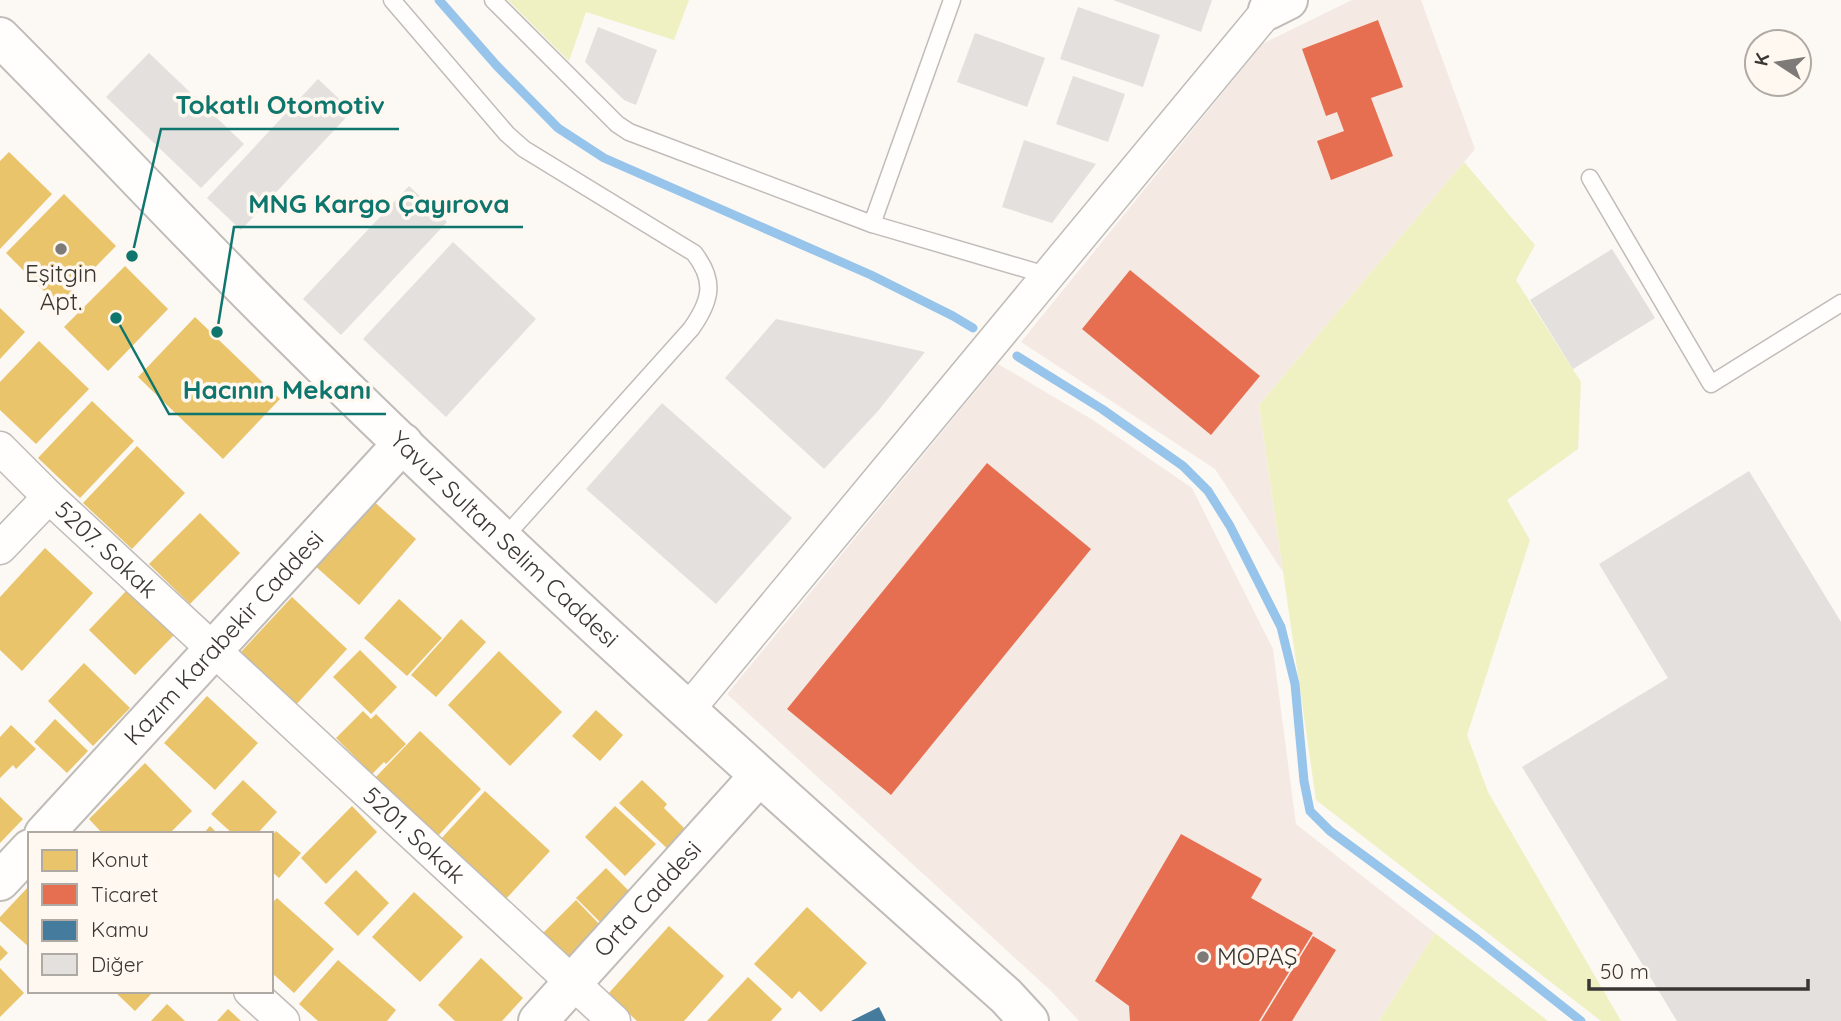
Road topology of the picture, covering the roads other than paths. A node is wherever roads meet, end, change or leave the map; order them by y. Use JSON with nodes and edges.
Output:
{"nodes":[{"id":1,"x":392,"y":0,"type":"edge"},
{"id":2,"x":493,"y":0,"type":"edge"},
{"id":3,"x":952,"y":0,"type":"edge"},
{"id":4,"x":1275,"y":2,"type":"edge"},
{"id":5,"x":0,"y":37,"type":"edge"},
{"id":6,"x":1590,"y":178,"type":"dead end"},
{"id":7,"x":872,"y":224,"type":"junction"},
{"id":8,"x":1046,"y":275,"type":"junction"},
{"id":9,"x":1841,"y":303,"type":"edge"},
{"id":10,"x":403,"y":443,"type":"junction"},
{"id":11,"x":0,"y":448,"type":"edge"},
{"id":12,"x":49,"y":497,"type":"junction"},
{"id":13,"x":503,"y":539,"type":"junction"},
{"id":14,"x":0,"y":548,"type":"edge"},
{"id":15,"x":214,"y":650,"type":"junction"},
{"id":16,"x":688,"y":710,"type":"junction"},
{"id":17,"x":759,"y":776,"type":"junction"},
{"id":18,"x":60,"y":828,"type":"edge"},
{"id":19,"x":28,"y":851,"type":"edge"},
{"id":20,"x":0,"y":881,"type":"edge"},
{"id":21,"x":572,"y":982,"type":"junction"},
{"id":22,"x":252,"y":993,"type":"edge"},
{"id":23,"x":283,"y":1021,"type":"edge"},
{"id":24,"x":538,"y":1021,"type":"edge"},
{"id":25,"x":614,"y":1021,"type":"edge"},
{"id":26,"x":1029,"y":1021,"type":"edge"}],
"edges":[{"from":1,"to":13,"type":"lane"},
{"from":2,"to":7,"type":"lane"},
{"from":3,"to":7,"type":"lane"},
{"from":4,"to":8,"type":"street"},
{"from":5,"to":10,"type":"main road","name":"Yavuz Sultan Selim Caddesi"},
{"from":6,"to":9,"type":"lane"},
{"from":7,"to":8,"type":"lane"},
{"from":8,"to":16,"type":"street"},
{"from":10,"to":13,"type":"main road","name":"Yavuz Sultan Selim Caddesi"},
{"from":10,"to":15,"type":"main road","name":"Kazım Karabekir Caddesi"},
{"from":11,"to":12,"type":"street","name":"5207. Sokak"},
{"from":12,"to":14,"type":"street"},
{"from":12,"to":15,"type":"street","name":"5207. Sokak"},
{"from":13,"to":16,"type":"main road","name":"Yavuz Sultan Selim Caddesi"},
{"from":15,"to":18,"type":"main road","name":"Kazım Karabekir Caddesi"},
{"from":15,"to":21,"type":"street","name":"5201. Sokak"},
{"from":16,"to":17,"type":"main road","name":"Yavuz Sultan Selim Caddesi"},
{"from":17,"to":21,"type":"main road","name":"Orta Caddesi"},
{"from":17,"to":26,"type":"main road","name":"Yavuz Sultan Selim Caddesi"},
{"from":19,"to":20,"type":"main road"},
{"from":21,"to":24,"type":"main road","name":"Orta Caddesi"},
{"from":21,"to":25,"type":"street","name":"5201. Sokak"},
{"from":22,"to":23,"type":"street"}]}
